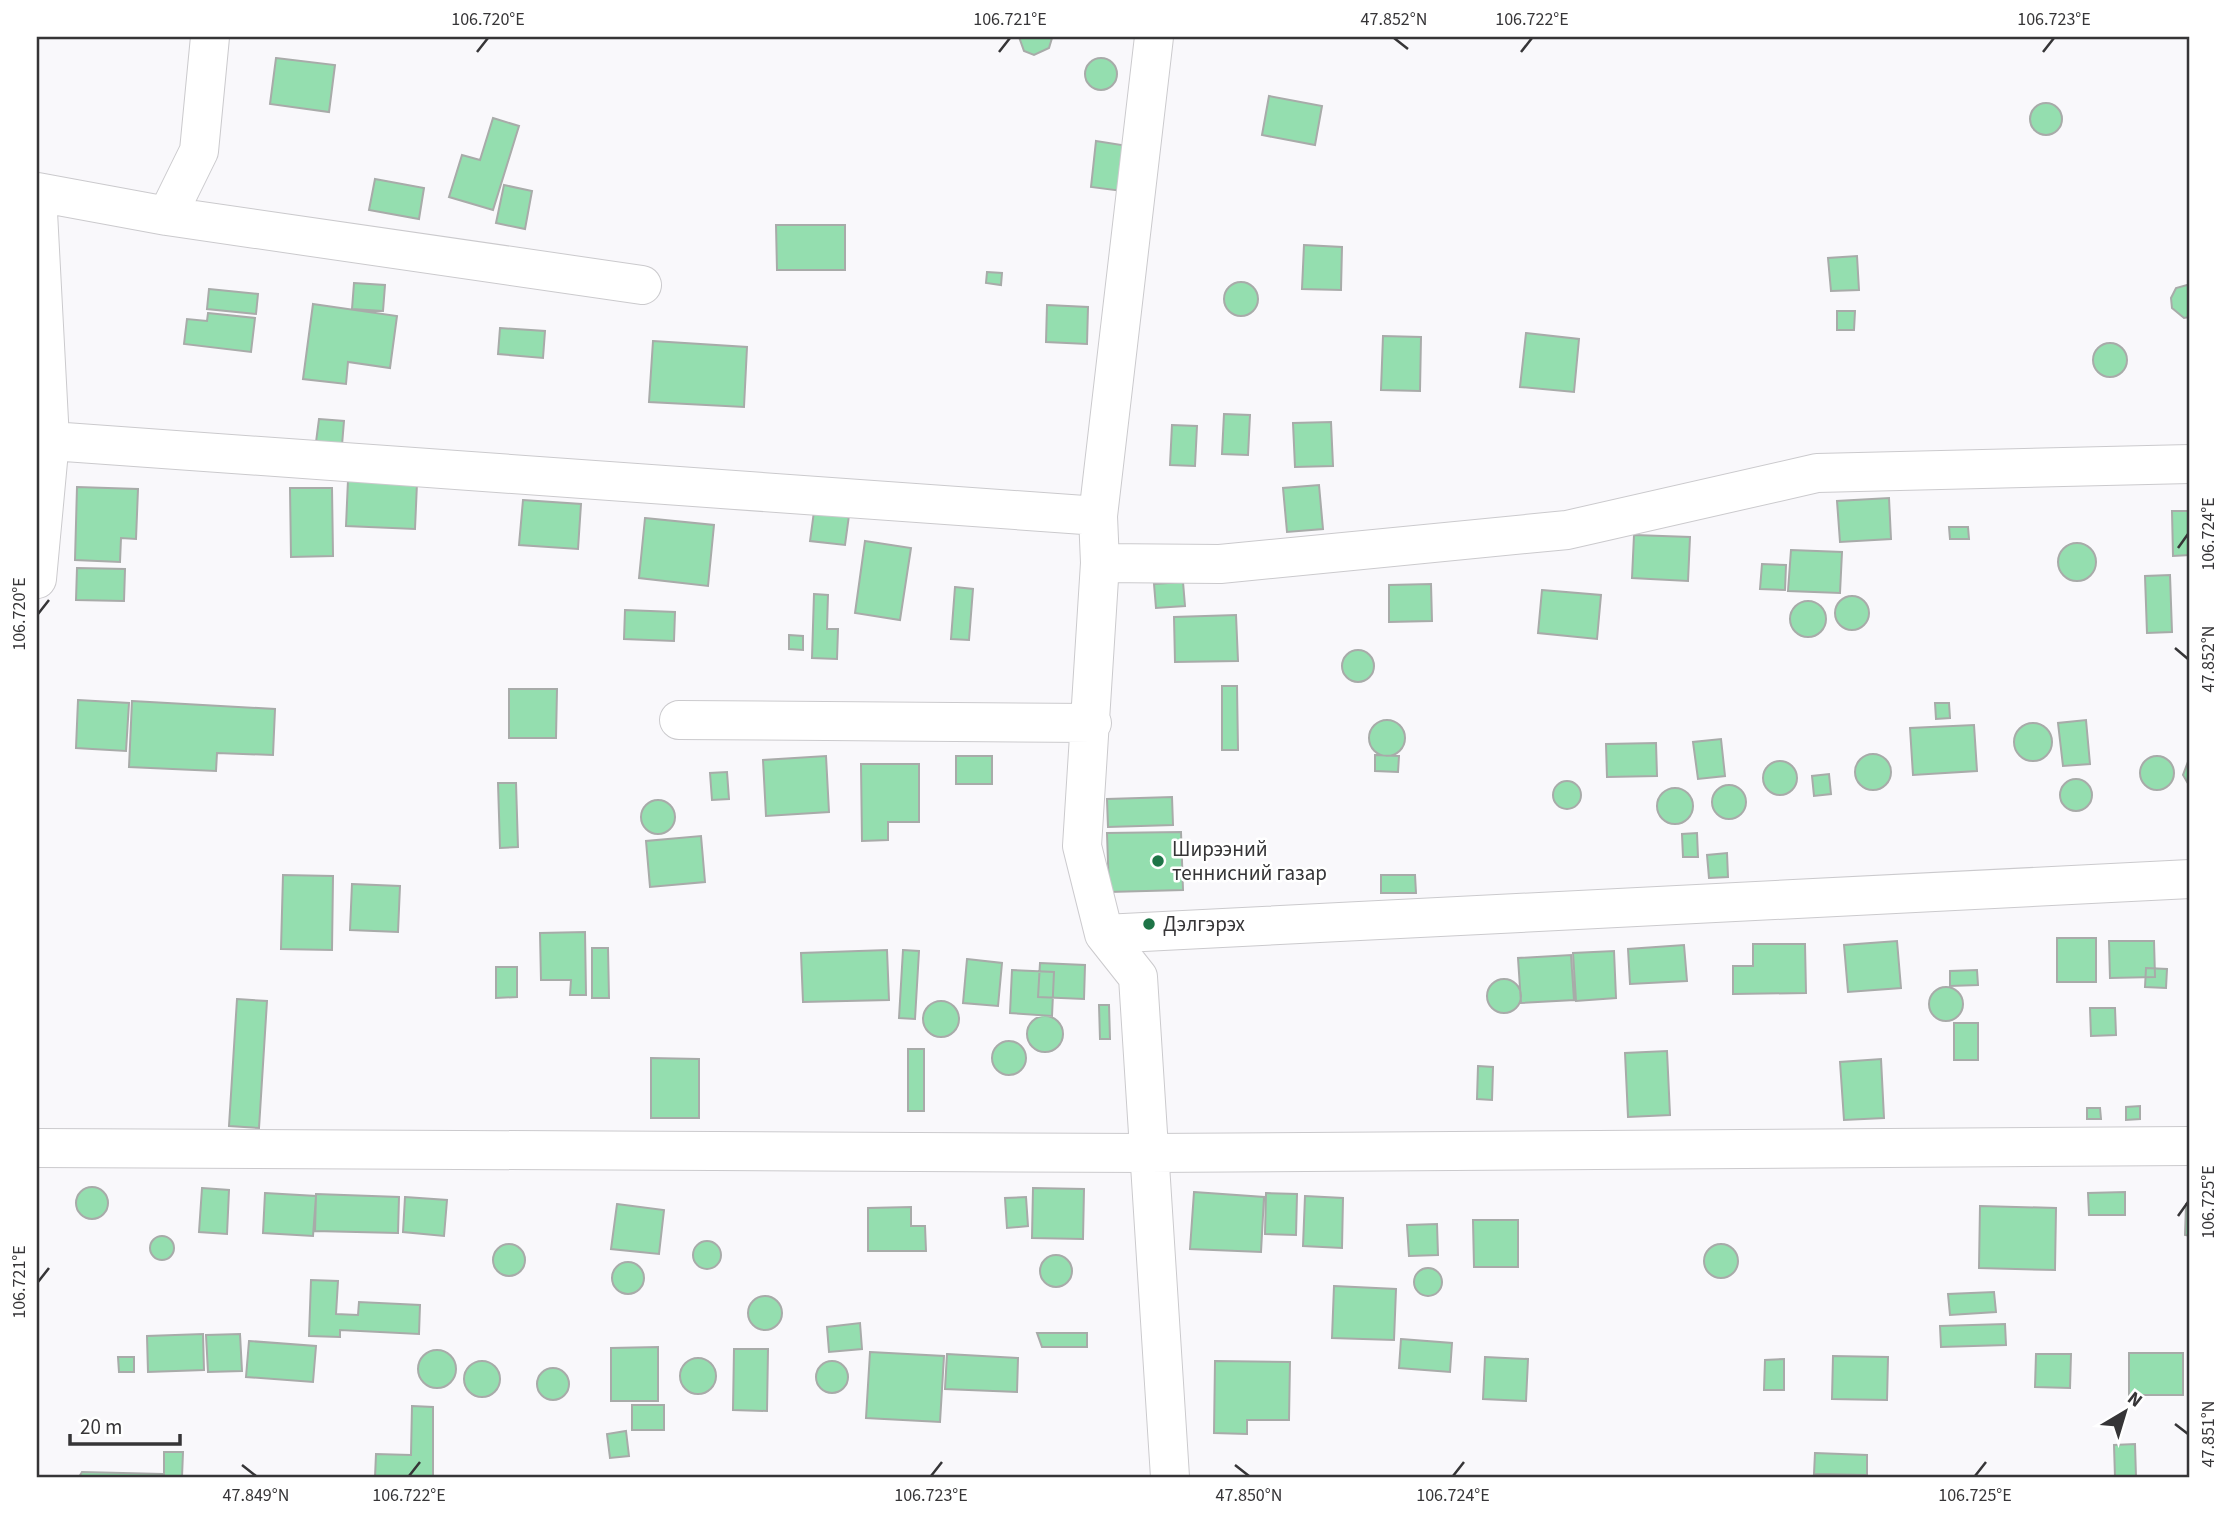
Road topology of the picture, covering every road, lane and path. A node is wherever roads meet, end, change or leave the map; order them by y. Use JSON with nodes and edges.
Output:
{"nodes":[{"id":1,"x":210,"y":37,"type":"edge"},
{"id":2,"x":1154,"y":37,"type":"edge"},
{"id":3,"x":37,"y":192,"type":"edge"},
{"id":4,"x":167,"y":216,"type":"junction"},
{"id":5,"x":642,"y":285,"type":"dead end"},
{"id":6,"x":43,"y":440,"type":"edge"},
{"id":7,"x":2190,"y":464,"type":"edge"},
{"id":8,"x":1098,"y":516,"type":"junction"},
{"id":9,"x":1100,"y":563,"type":"junction"},
{"id":10,"x":37,"y":579,"type":"edge"},
{"id":11,"x":679,"y":720,"type":"dead end"},
{"id":12,"x":1092,"y":723,"type":"junction"},
{"id":13,"x":2190,"y":879,"type":"edge"},
{"id":14,"x":1104,"y":934,"type":"junction"},
{"id":15,"x":2190,"y":1146,"type":"edge"},
{"id":16,"x":37,"y":1148,"type":"edge"},
{"id":17,"x":1149,"y":1153,"type":"junction"},
{"id":18,"x":1170,"y":1477,"type":"edge"}],
"edges":[{"from":1,"to":4,"type":"street"},
{"from":2,"to":8,"type":"street"},
{"from":3,"to":4,"type":"street"},
{"from":3,"to":6,"type":"street"},
{"from":4,"to":5,"type":"street"},
{"from":6,"to":8,"type":"street"},
{"from":6,"to":10,"type":"street"},
{"from":7,"to":9,"type":"street"},
{"from":8,"to":9,"type":"street"},
{"from":9,"to":12,"type":"street"},
{"from":11,"to":12,"type":"street"},
{"from":12,"to":14,"type":"street"},
{"from":13,"to":14,"type":"street"},
{"from":14,"to":17,"type":"street"},
{"from":15,"to":17,"type":"street"},
{"from":16,"to":17,"type":"street"},
{"from":17,"to":18,"type":"street"}]}
